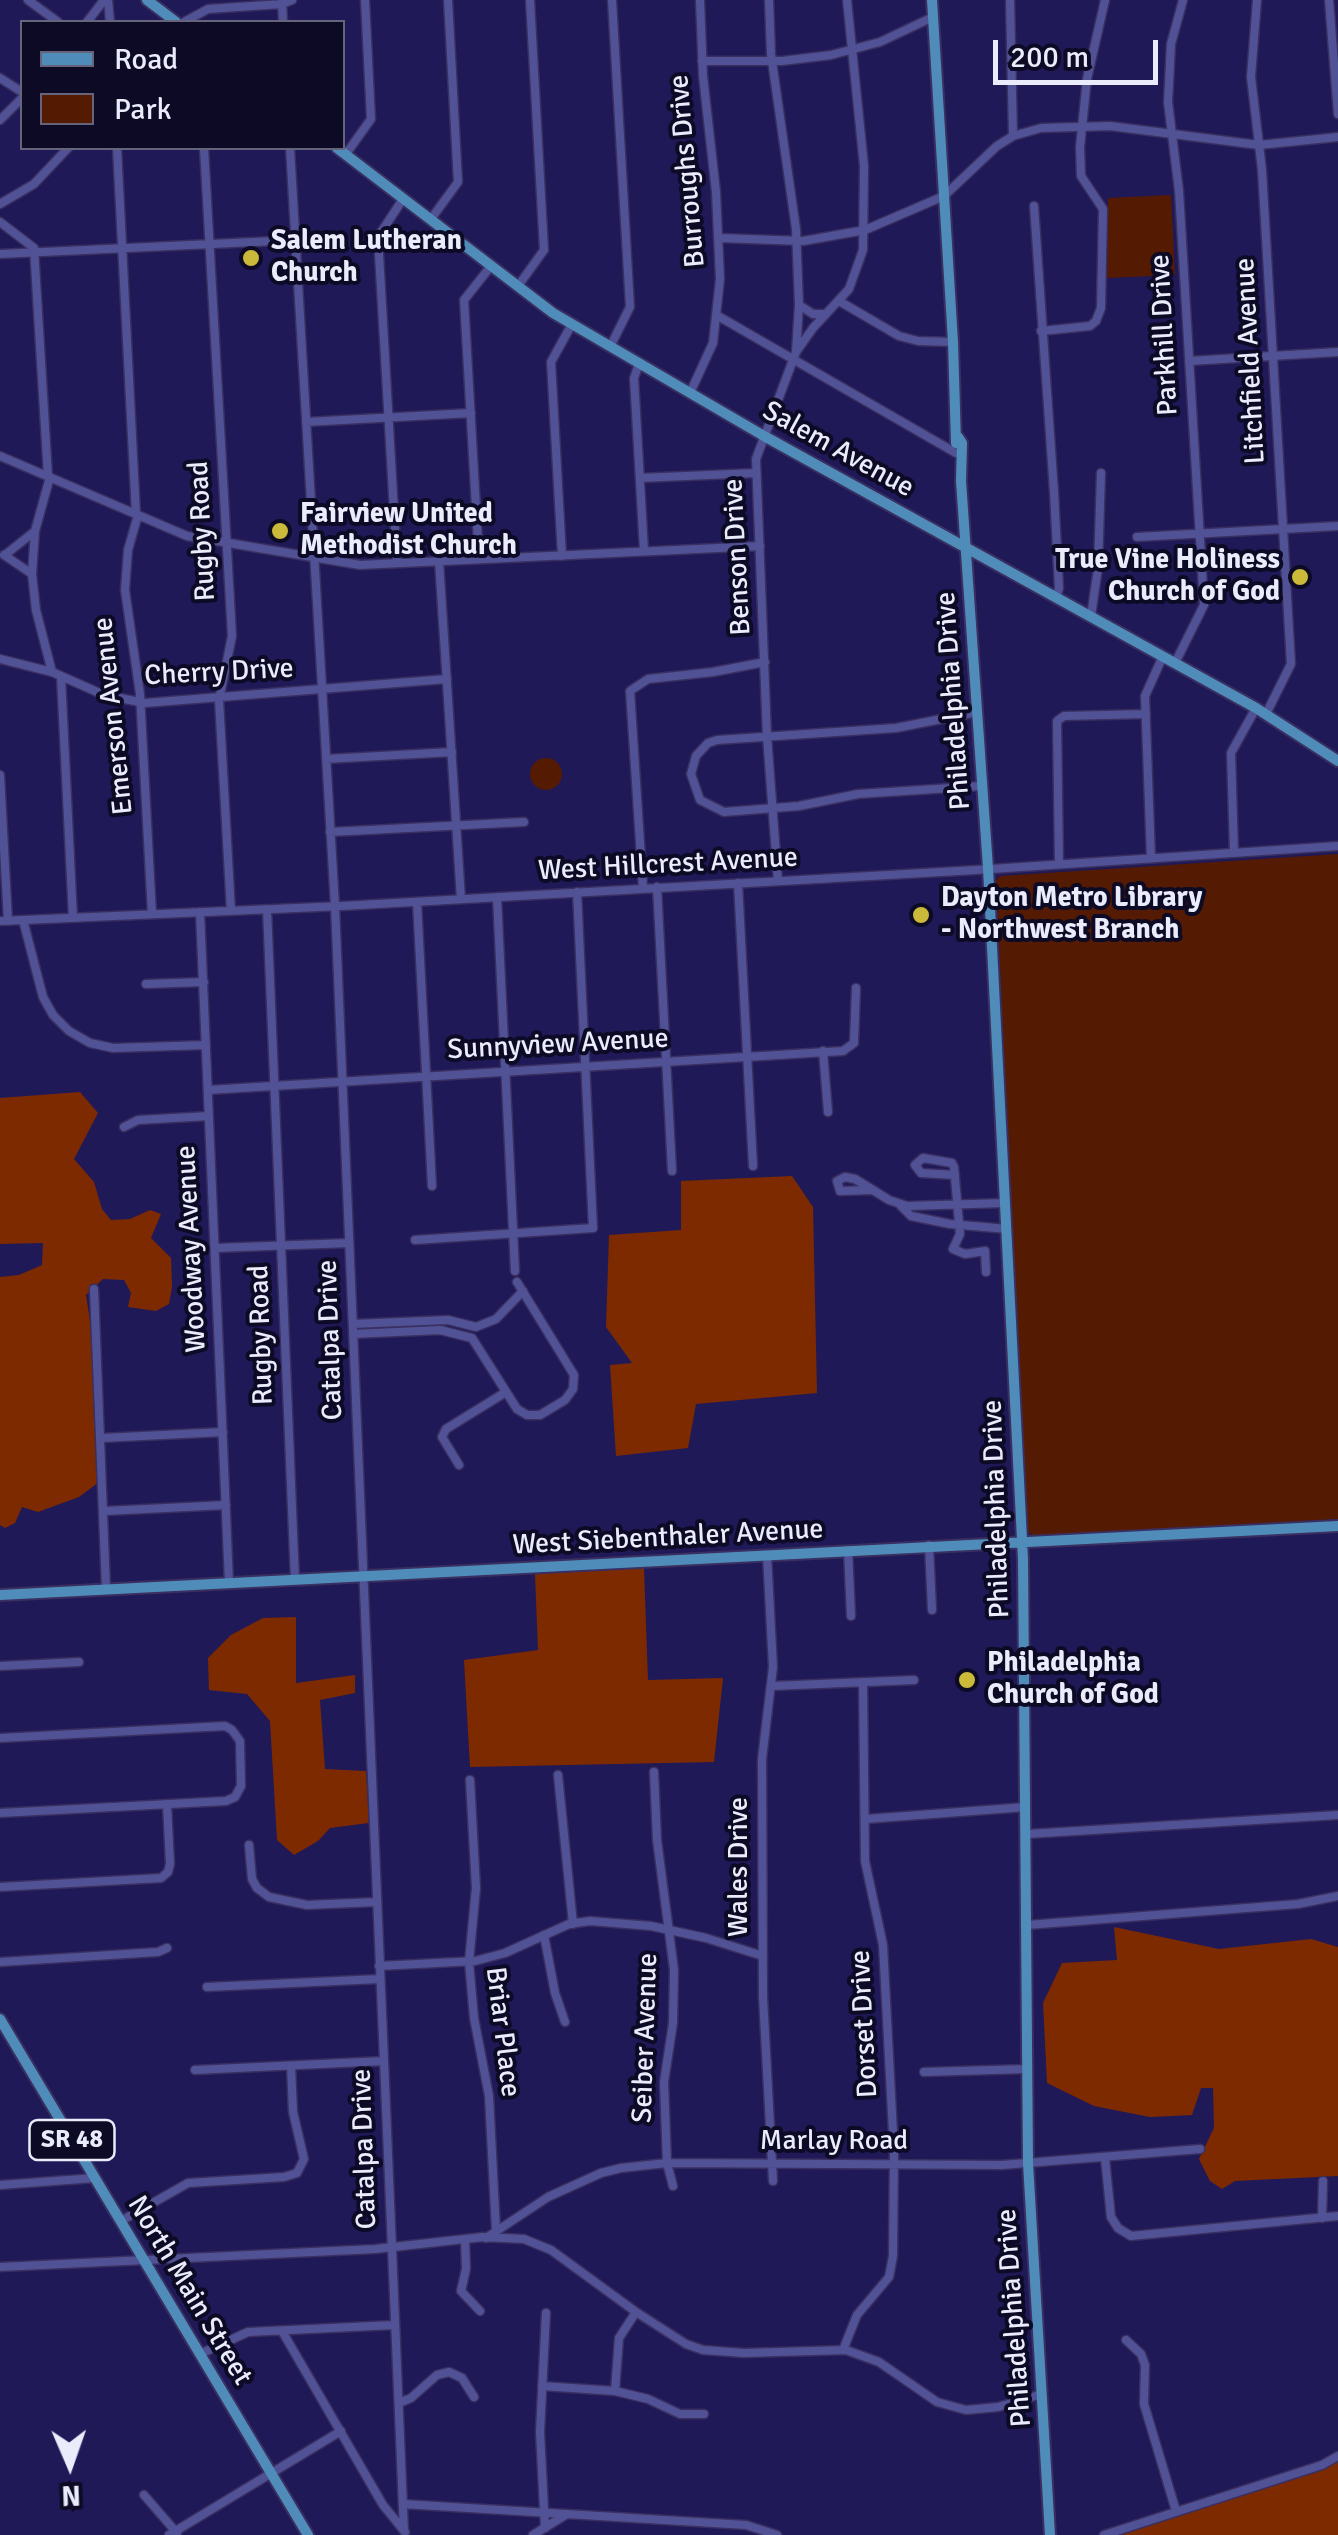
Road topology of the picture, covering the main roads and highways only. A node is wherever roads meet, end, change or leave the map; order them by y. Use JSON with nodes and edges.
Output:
{"nodes":[{"id":1,"x":146,"y":0,"type":"edge"},
{"id":2,"x":932,"y":0,"type":"edge"},
{"id":3,"x":173,"y":20,"type":"edge"},
{"id":4,"x":341,"y":151,"type":"edge"},
{"id":5,"x":958,"y":437,"type":"junction"},
{"id":6,"x":962,"y":481,"type":"junction"},
{"id":7,"x":966,"y":547,"type":"junction"},
{"id":8,"x":1338,"y":760,"type":"edge"},
{"id":9,"x":1338,"y":1526,"type":"edge"},
{"id":10,"x":1020,"y":1542,"type":"junction"},
{"id":11,"x":0,"y":1594,"type":"edge"},
{"id":12,"x":0,"y":2019,"type":"edge"},
{"id":13,"x":308,"y":2535,"type":"edge"},
{"id":14,"x":1050,"y":2535,"type":"edge"}],
"edges":[{"from":1,"to":3,"type":"main road"},
{"from":2,"to":5,"type":"main road","name":"Philadelphia Drive"},
{"from":4,"to":7,"type":"main road","name":"Salem Avenue"},
{"from":5,"to":6,"type":"main road","name":"Philadelphia Drive"},
{"from":5,"to":6,"type":"main road","name":"Philadelphia Drive"},
{"from":6,"to":7,"type":"main road","name":"Philadelphia Drive"},
{"from":7,"to":8,"type":"main road","name":"Salem Avenue"},
{"from":7,"to":10,"type":"main road","name":"Philadelphia Drive"},
{"from":9,"to":10,"type":"main road","name":"West Siebenthaler Avenue"},
{"from":10,"to":11,"type":"main road","name":"West Siebenthaler Avenue"},
{"from":10,"to":14,"type":"main road","name":"Philadelphia Drive"},
{"from":12,"to":13,"type":"main road","name":"North Main Street","number":"SR 48"}]}
